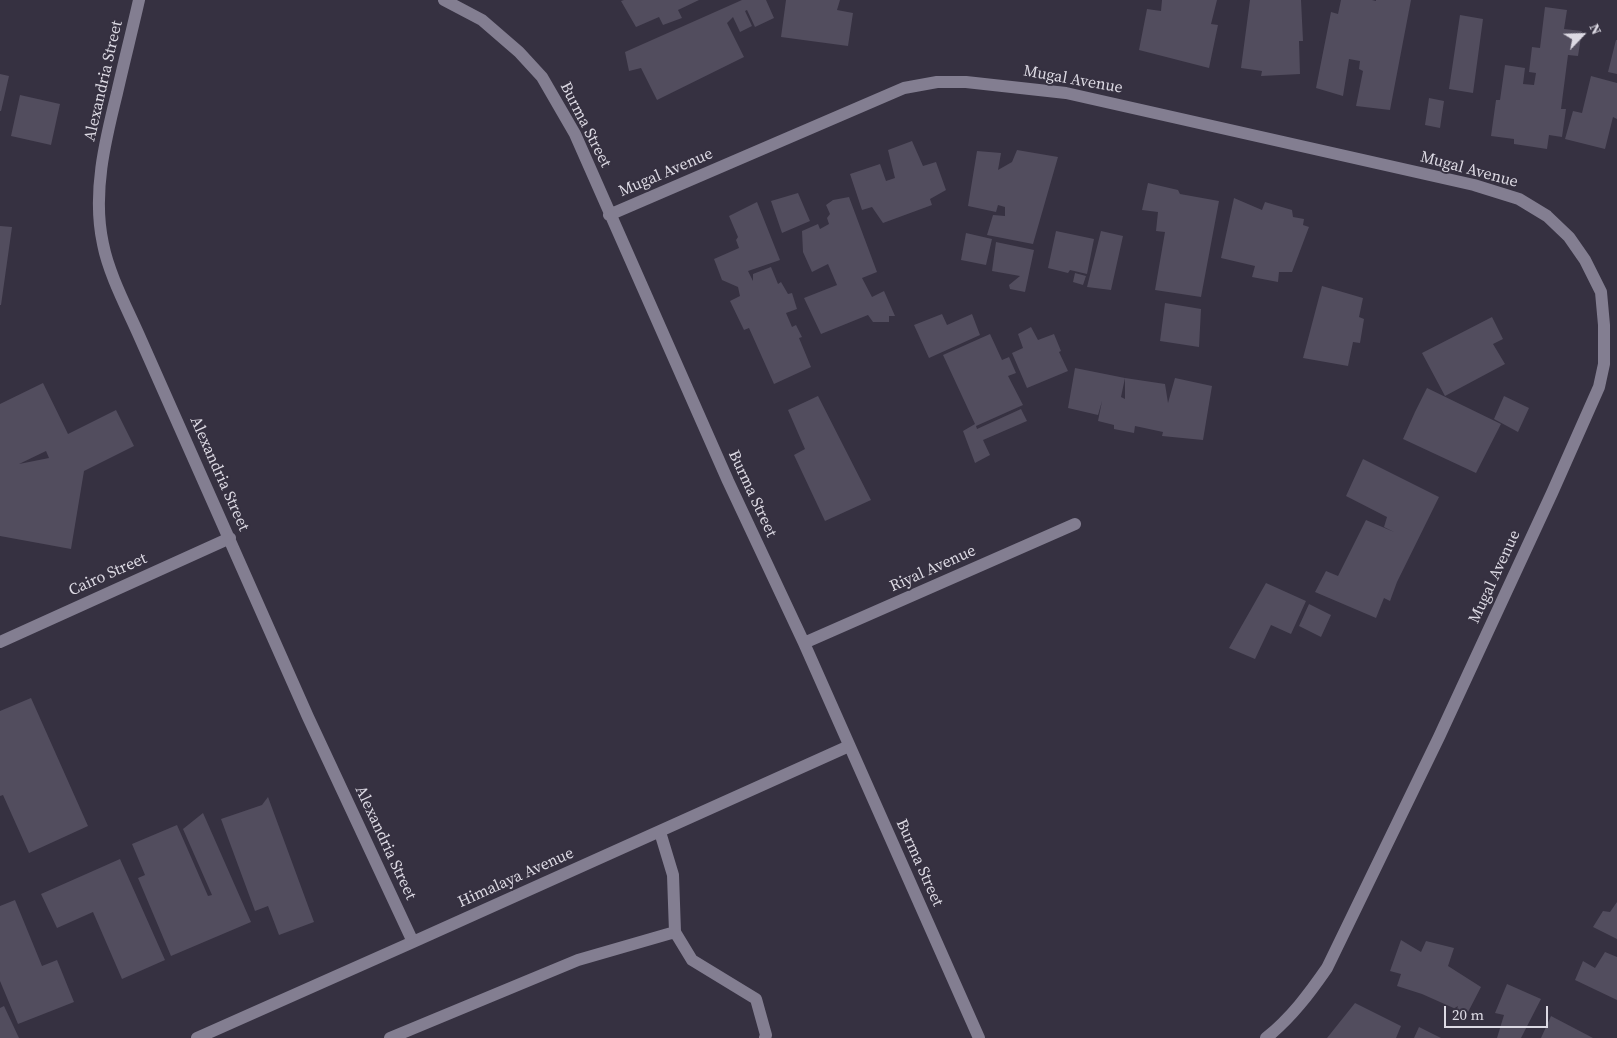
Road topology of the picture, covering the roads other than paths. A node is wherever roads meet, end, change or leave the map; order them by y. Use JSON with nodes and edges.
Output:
{"nodes":[{"id":1,"x":139,"y":0,"type":"edge"},
{"id":2,"x":446,"y":1,"type":"edge"},
{"id":3,"x":609,"y":215,"type":"junction"},
{"id":4,"x":1075,"y":524,"type":"dead end"},
{"id":5,"x":230,"y":538,"type":"junction"},
{"id":6,"x":0,"y":642,"type":"edge"},
{"id":7,"x":804,"y":643,"type":"junction"},
{"id":8,"x":848,"y":746,"type":"junction"},
{"id":9,"x":660,"y":832,"type":"junction"},
{"id":10,"x":674,"y":932,"type":"junction"},
{"id":11,"x":414,"y":942,"type":"junction"},
{"id":12,"x":197,"y":1038,"type":"edge"},
{"id":13,"x":390,"y":1038,"type":"edge"},
{"id":14,"x":766,"y":1038,"type":"edge"},
{"id":15,"x":979,"y":1038,"type":"edge"},
{"id":16,"x":1266,"y":1038,"type":"edge"}],
"edges":[{"from":1,"to":5,"type":"street","name":"Alexandria Street"},
{"from":2,"to":3,"type":"street","name":"Burma Street"},
{"from":3,"to":7,"type":"street","name":"Burma Street"},
{"from":3,"to":16,"type":"street","name":"Mugal Avenue"},
{"from":4,"to":7,"type":"street","name":"Riyal Avenue"},
{"from":5,"to":6,"type":"street","name":"Cairo Street"},
{"from":5,"to":11,"type":"street","name":"Alexandria Street"},
{"from":7,"to":8,"type":"street","name":"Burma Street"},
{"from":8,"to":9,"type":"street","name":"Himalaya Avenue"},
{"from":8,"to":15,"type":"street","name":"Burma Street"},
{"from":9,"to":10,"type":"street"},
{"from":9,"to":11,"type":"street","name":"Himalaya Avenue"},
{"from":10,"to":13,"type":"street"},
{"from":10,"to":14,"type":"street"},
{"from":11,"to":12,"type":"street","name":"Himalaya Avenue"}]}
